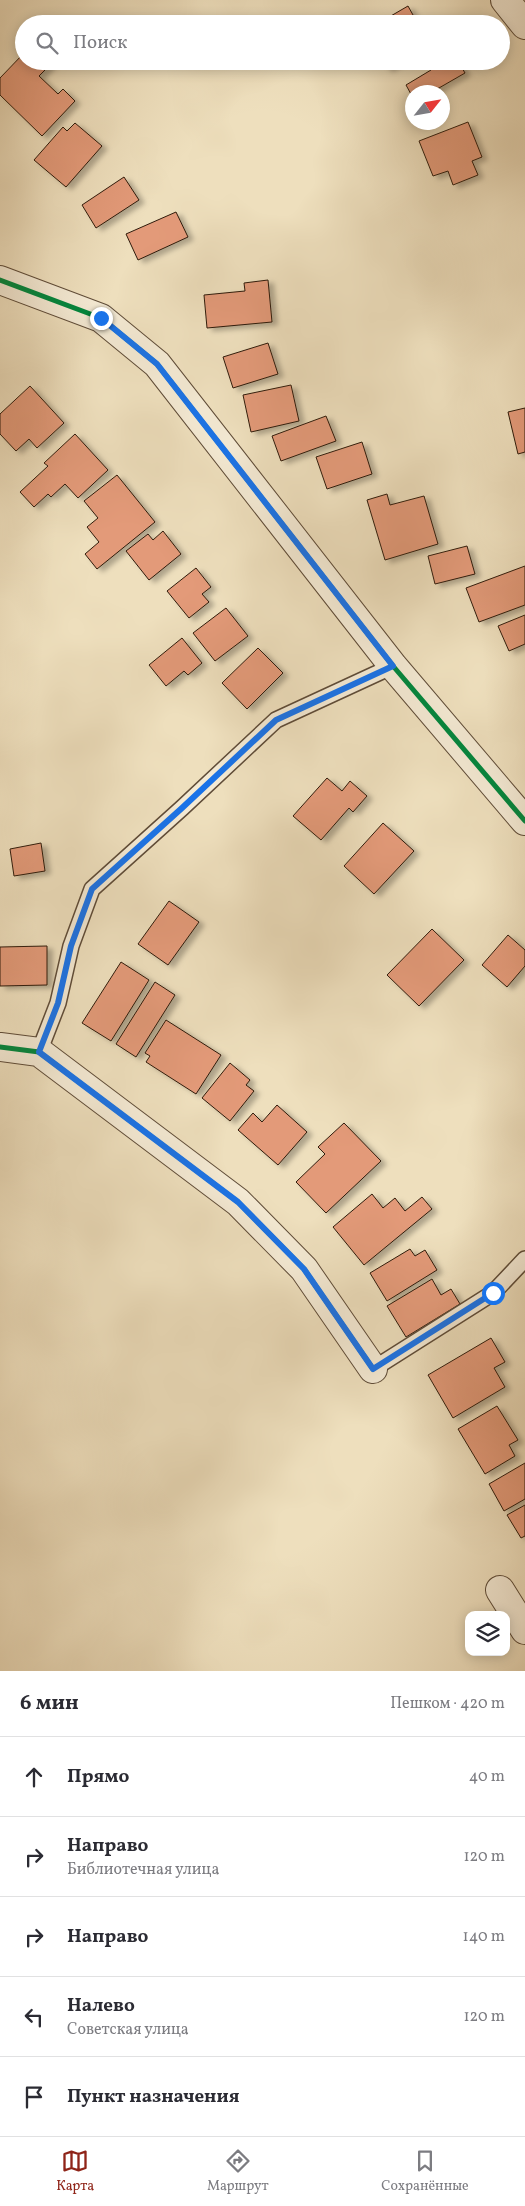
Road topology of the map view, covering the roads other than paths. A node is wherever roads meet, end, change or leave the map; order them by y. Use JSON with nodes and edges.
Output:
{"nodes":[{"id":1,"x":505,"y":0,"type":"edge"},
{"id":2,"x":525,"y":25,"type":"edge"},
{"id":3,"x":0,"y":280,"type":"edge"},
{"id":4,"x":393,"y":666,"type":"junction"},
{"id":5,"x":525,"y":820,"type":"edge"},
{"id":6,"x":0,"y":1047,"type":"edge"},
{"id":7,"x":39,"y":1052,"type":"junction"},
{"id":8,"x":525,"y":1259,"type":"edge"},
{"id":9,"x":373,"y":1369,"type":"joint"},
{"id":10,"x":500,"y":1590,"type":"dead end"},
{"id":11,"x":525,"y":1630,"type":"edge"}],
"edges":[{"from":1,"to":2,"type":"street"},
{"from":3,"to":4,"type":"street"},
{"from":4,"to":5,"type":"street"},
{"from":4,"to":7,"type":"lane"},
{"from":6,"to":7,"type":"street"},
{"from":7,"to":9,"type":"street"},
{"from":8,"to":9,"type":"lane"},
{"from":10,"to":11,"type":"street"}]}
